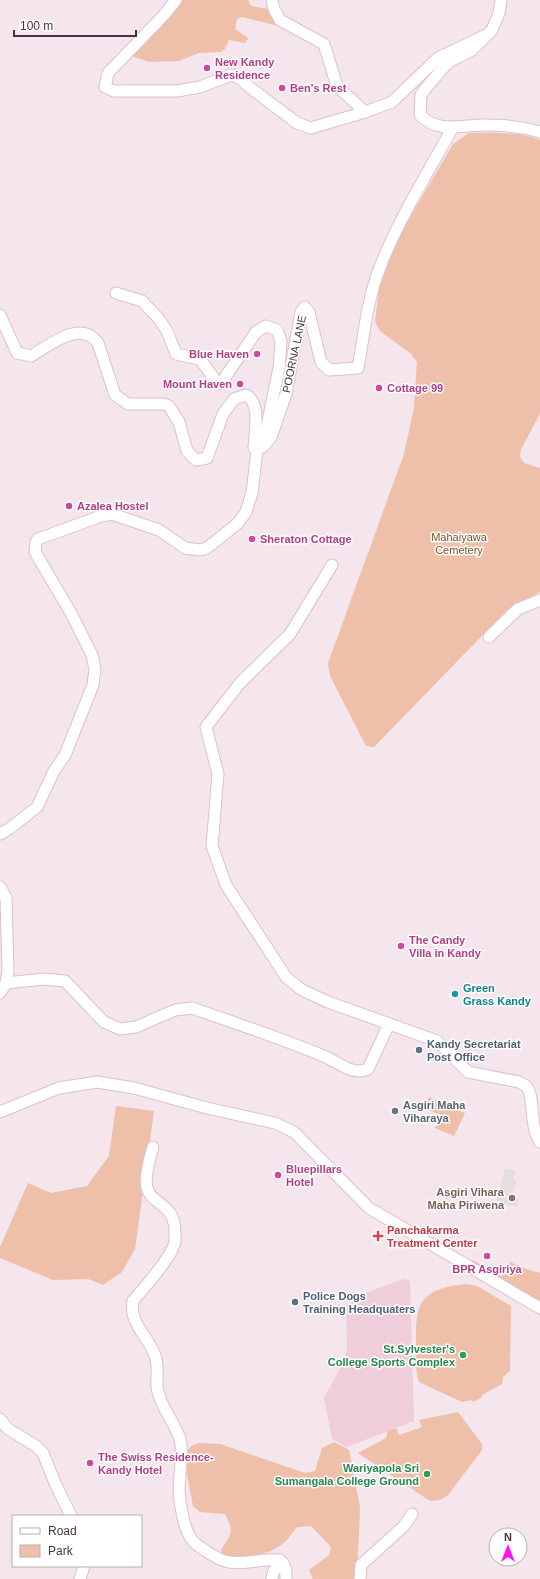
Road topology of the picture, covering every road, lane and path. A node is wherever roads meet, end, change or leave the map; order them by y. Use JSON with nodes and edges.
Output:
{"nodes":[{"id":1,"x":176,"y":0,"type":"edge"},
{"id":2,"x":272,"y":0,"type":"edge"},
{"id":3,"x":501,"y":0,"type":"edge"},
{"id":4,"x":486,"y":35,"type":"junction"},
{"id":5,"x":365,"y":112,"type":"junction"},
{"id":6,"x":453,"y":127,"type":"junction"},
{"id":7,"x":540,"y":132,"type":"edge"},
{"id":8,"x":116,"y":293,"type":"dead end"},
{"id":9,"x":0,"y":315,"type":"edge"},
{"id":10,"x":260,"y":448,"type":"junction"},
{"id":11,"x":332,"y":565,"type":"dead end"},
{"id":12,"x":540,"y":600,"type":"edge"},
{"id":13,"x":489,"y":636,"type":"dead end"},
{"id":14,"x":0,"y":834,"type":"edge"},
{"id":15,"x":0,"y":887,"type":"edge"},
{"id":16,"x":6,"y":983,"type":"junction"},
{"id":17,"x":0,"y":993,"type":"edge"},
{"id":18,"x":389,"y":1024,"type":"junction"},
{"id":19,"x":0,"y":1112,"type":"edge"},
{"id":20,"x":540,"y":1142,"type":"edge"},
{"id":21,"x":153,"y":1146,"type":"dead end"},
{"id":22,"x":540,"y":1308,"type":"edge"},
{"id":23,"x":0,"y":1419,"type":"edge"},
{"id":24,"x":412,"y":1514,"type":"dead end"},
{"id":25,"x":71,"y":1515,"type":"edge"},
{"id":26,"x":283,"y":1563,"type":"junction"},
{"id":27,"x":84,"y":1567,"type":"edge"},
{"id":28,"x":80,"y":1579,"type":"edge"},
{"id":29,"x":272,"y":1579,"type":"edge"},
{"id":30,"x":286,"y":1579,"type":"edge"},
{"id":31,"x":360,"y":1579,"type":"edge"}],
"edges":[{"from":1,"to":5,"type":"street"},
{"from":2,"to":5,"type":"street"},
{"from":3,"to":4,"type":"street"},
{"from":4,"to":5,"type":"street"},
{"from":4,"to":6,"type":"street"},
{"from":6,"to":7,"type":"street"},
{"from":6,"to":10,"type":"street","name":"POORNA LANE"},
{"from":8,"to":10,"type":"street"},
{"from":9,"to":10,"type":"street"},
{"from":10,"to":14,"type":"street"},
{"from":11,"to":18,"type":"street"},
{"from":12,"to":13,"type":"street"},
{"from":15,"to":16,"type":"street"},
{"from":16,"to":17,"type":"street"},
{"from":16,"to":18,"type":"street"},
{"from":18,"to":20,"type":"street"},
{"from":19,"to":22,"type":"street"},
{"from":21,"to":26,"type":"street"},
{"from":23,"to":25,"type":"street"},
{"from":24,"to":31,"type":"street"},
{"from":26,"to":29,"type":"street"},
{"from":26,"to":30,"type":"street"},
{"from":27,"to":28,"type":"street"}]}
